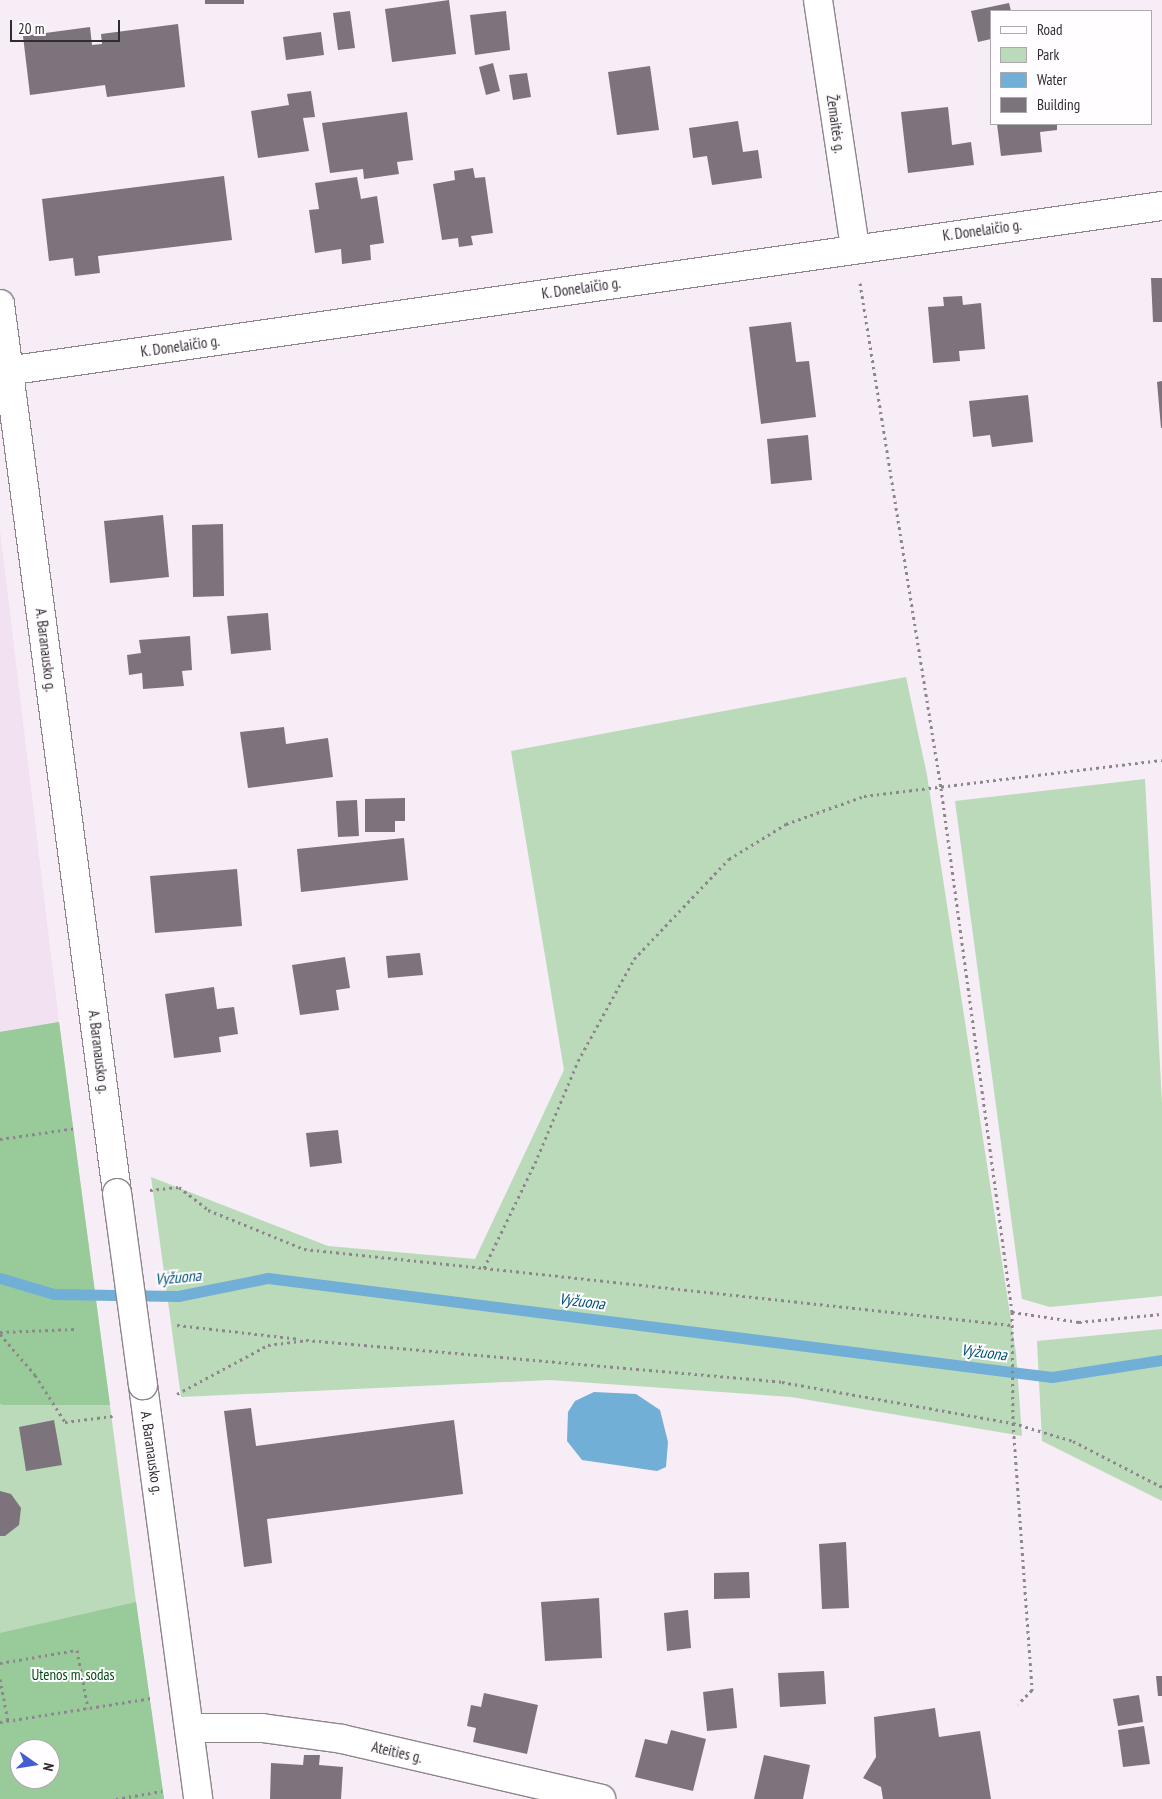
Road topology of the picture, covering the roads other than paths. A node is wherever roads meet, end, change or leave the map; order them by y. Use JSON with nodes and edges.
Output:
{"nodes":[{"id":1,"x":818,"y":0,"type":"edge"},
{"id":2,"x":1162,"y":206,"type":"edge"},
{"id":3,"x":855,"y":248,"type":"junction"},
{"id":4,"x":0,"y":304,"type":"edge"},
{"id":5,"x":5,"y":371,"type":"edge"},
{"id":6,"x":189,"y":1728,"type":"junction"},
{"id":7,"x":198,"y":1799,"type":"edge"},
{"id":8,"x":601,"y":1799,"type":"edge"}],
"edges":[{"from":1,"to":3,"type":"street","name":"Žemaitės g."},
{"from":2,"to":3,"type":"street","name":"K. Donelaičio g."},
{"from":3,"to":5,"type":"street","name":"K. Donelaičio g."},
{"from":4,"to":5,"type":"street","name":"A. Baranausko g."},
{"from":5,"to":6,"type":"street","name":"A. Baranausko g.","bridge":true},
{"from":6,"to":7,"type":"street","name":"A. Baranausko g."},
{"from":6,"to":8,"type":"street","name":"Ateities g."}]}
